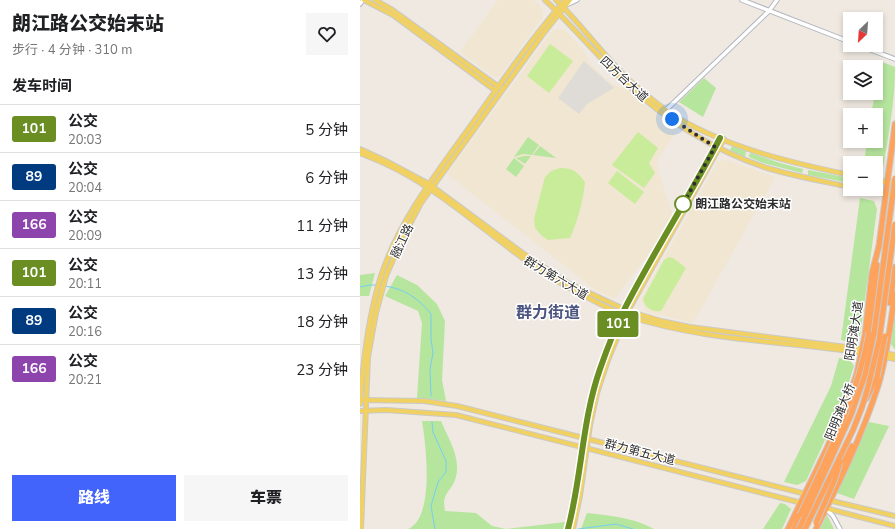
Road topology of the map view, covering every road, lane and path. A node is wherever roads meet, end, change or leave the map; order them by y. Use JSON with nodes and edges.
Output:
{"nodes":[{"id":1,"x":363,"y":0,"type":"edge"},
{"id":2,"x":374,"y":0,"type":"edge"},
{"id":3,"x":545,"y":0,"type":"edge"},
{"id":4,"x":556,"y":0,"type":"edge"},
{"id":5,"x":570,"y":0,"type":"edge"},
{"id":6,"x":577,"y":0,"type":"edge"},
{"id":7,"x":742,"y":0,"type":"edge"},
{"id":8,"x":777,"y":0,"type":"edge"},
{"id":9,"x":563,"y":3,"type":"edge"},
{"id":10,"x":360,"y":4,"type":"edge"},
{"id":11,"x":769,"y":11,"type":"junction"},
{"id":12,"x":557,"y":12,"type":"junction"},
{"id":13,"x":843,"y":39,"type":"edge"},
{"id":14,"x":876,"y":52,"type":"edge"},
{"id":15,"x":895,"y":59,"type":"edge"},
{"id":16,"x":499,"y":87,"type":"junction"},
{"id":17,"x":496,"y":91,"type":"junction"},
{"id":18,"x":666,"y":110,"type":"junction"},
{"id":19,"x":895,"y":124,"type":"edge"},
{"id":20,"x":722,"y":139,"type":"junction"},
{"id":21,"x":717,"y":148,"type":"junction"},
{"id":22,"x":360,"y":149,"type":"edge"},
{"id":23,"x":360,"y":153,"type":"edge"},
{"id":24,"x":843,"y":173,"type":"edge"},
{"id":25,"x":895,"y":178,"type":"edge"},
{"id":26,"x":883,"y":181,"type":"edge"},
{"id":27,"x":888,"y":182,"type":"junction"},
{"id":28,"x":895,"y":184,"type":"edge"},
{"id":29,"x":843,"y":185,"type":"edge"},
{"id":30,"x":430,"y":186,"type":"junction"},
{"id":31,"x":883,"y":193,"type":"edge"},
{"id":32,"x":886,"y":194,"type":"junction"},
{"id":33,"x":895,"y":196,"type":"edge"},
{"id":34,"x":895,"y":224,"type":"edge"},
{"id":35,"x":879,"y":246,"type":"junction"},
{"id":36,"x":895,"y":267,"type":"edge"},
{"id":37,"x":895,"y":294,"type":"edge"},
{"id":38,"x":625,"y":312,"type":"junction"},
{"id":39,"x":862,"y":351,"type":"junction"},
{"id":40,"x":885,"y":355,"type":"junction"},
{"id":41,"x":895,"y":355,"type":"edge"},
{"id":42,"x":895,"y":359,"type":"edge"},
{"id":43,"x":860,"y":371,"type":"junction"},
{"id":44,"x":877,"y":378,"type":"junction"},
{"id":45,"x":362,"y":400,"type":"edge"},
{"id":46,"x":856,"y":403,"type":"junction"},
{"id":47,"x":360,"y":404,"type":"edge"},
{"id":48,"x":862,"y":407,"type":"junction"},
{"id":49,"x":362,"y":411,"type":"edge"},
{"id":50,"x":586,"y":439,"type":"junction"},
{"id":51,"x":585,"y":447,"type":"junction"},
{"id":52,"x":836,"y":450,"type":"junction"},
{"id":53,"x":842,"y":451,"type":"junction"},
{"id":54,"x":823,"y":466,"type":"junction"},
{"id":55,"x":835,"y":479,"type":"junction"},
{"id":56,"x":805,"y":494,"type":"junction"},
{"id":57,"x":830,"y":500,"type":"junction"},
{"id":58,"x":801,"y":503,"type":"junction"},
{"id":59,"x":826,"y":508,"type":"junction"},
{"id":60,"x":895,"y":516,"type":"edge"},
{"id":61,"x":573,"y":518,"type":"junction"},
{"id":62,"x":895,"y":526,"type":"edge"},
{"id":63,"x":361,"y":529,"type":"edge"},
{"id":64,"x":568,"y":529,"type":"edge"},
{"id":65,"x":573,"y":529,"type":"edge"},
{"id":66,"x":788,"y":529,"type":"edge"},
{"id":67,"x":794,"y":529,"type":"edge"},
{"id":68,"x":799,"y":529,"type":"edge"},
{"id":69,"x":806,"y":529,"type":"edge"},
{"id":70,"x":813,"y":529,"type":"edge"},
{"id":71,"x":816,"y":529,"type":"edge"},
{"id":72,"x":840,"y":529,"type":"edge"}],
"edges":[{"from":1,"to":10,"type":"street"},
{"from":1,"to":17,"type":"main road"},
{"from":2,"to":16,"type":"main road"},
{"from":3,"to":12,"type":"main road","name":"四方台大道"},
{"from":4,"to":9,"type":"main road","name":"四方台大道"},
{"from":5,"to":9,"type":"main road","name":"融江路"},
{"from":6,"to":9,"type":"street"},
{"from":7,"to":11,"type":"street"},
{"from":8,"to":11,"type":"street"},
{"from":9,"to":12,"type":"main road","name":"融江路"},
{"from":9,"to":18,"type":"main road","name":"四方台大道"},
{"from":11,"to":13,"type":"street"},
{"from":11,"to":18,"type":"street"},
{"from":12,"to":16,"type":"main road","name":"融江路"},
{"from":12,"to":21,"type":"main road","name":"四方台大道"},
{"from":12,"to":30,"type":"main road","name":"融江路"},
{"from":14,"to":15,"type":"street"},
{"from":16,"to":17,"type":"main road","name":"融江路"},
{"from":17,"to":30,"type":"main road","name":"融江路"},
{"from":18,"to":20,"type":"main road","name":"四方台大道"},
{"from":19,"to":27,"type":"highway","name":"阳明滩大道"},
{"from":20,"to":21,"type":"main road"},
{"from":20,"to":24,"type":"main road","name":"四方台大道"},
{"from":21,"to":29,"type":"main road","name":"四方台大道"},
{"from":21,"to":38,"type":"main road"},
{"from":22,"to":30,"type":"main road","name":"群力第六大道"},
{"from":23,"to":30,"type":"main road","name":"群力第六大道"},
{"from":25,"to":46,"type":"highway","name":"阳明滩大桥","bridge":true},
{"from":26,"to":27,"type":"main road"},
{"from":27,"to":28,"type":"main road"},
{"from":27,"to":32,"type":"highway","name":"阳明滩大道"},
{"from":30,"to":38,"type":"main road","name":"群力第六大道"},
{"from":30,"to":45,"type":"main road","name":"融江路"},
{"from":31,"to":32,"type":"main road"},
{"from":32,"to":33,"type":"main road"},
{"from":32,"to":35,"type":"highway","name":"阳明滩大道"},
{"from":34,"to":48,"type":"highway","name":"阳明滩大桥","bridge":true},
{"from":35,"to":39,"type":"highway","name":"阳明滩大道"},
{"from":35,"to":43,"type":"highway","bridge":true},
{"from":36,"to":44,"type":"highway","bridge":true},
{"from":37,"to":40,"type":"highway"},
{"from":38,"to":39,"type":"main road","name":"群力第六大道"},
{"from":38,"to":50,"type":"main road"},
{"from":39,"to":40,"type":"main road","name":"群力第六大道"},
{"from":39,"to":56,"type":"highway","name":"阳明滩大道"},
{"from":40,"to":41,"type":"main road","name":"群力第六大道"},
{"from":40,"to":42,"type":"main road","name":"群力第六大道"},
{"from":40,"to":57,"type":"highway"},
{"from":43,"to":46,"type":"highway","bridge":true},
{"from":43,"to":54,"type":"highway","bridge":true},
{"from":44,"to":48,"type":"highway","bridge":true},
{"from":44,"to":55,"type":"highway","bridge":true},
{"from":45,"to":47,"type":"main road","name":"融江路"},
{"from":45,"to":49,"type":"main road","name":"融江路"},
{"from":45,"to":50,"type":"main road","name":"群力第五大道"},
{"from":46,"to":52,"type":"highway","name":"阳明滩大桥","bridge":true},
{"from":48,"to":53,"type":"highway","name":"阳明滩大桥","bridge":true},
{"from":49,"to":51,"type":"main road","name":"群力第五大道"},
{"from":49,"to":63,"type":"main road","name":"融江路"},
{"from":50,"to":51,"type":"main road"},
{"from":50,"to":56,"type":"main road","name":"群力第五大道"},
{"from":51,"to":58,"type":"main road","name":"群力第五大道"},
{"from":51,"to":61,"type":"main road"},
{"from":52,"to":54,"type":"highway","bridge":true},
{"from":52,"to":68,"type":"highway","name":"阳明滩大桥","bridge":true},
{"from":53,"to":55,"type":"highway","bridge":true},
{"from":53,"to":69,"type":"highway","name":"阳明滩大桥","bridge":true},
{"from":54,"to":67,"type":"highway","bridge":true},
{"from":55,"to":70,"type":"highway","bridge":true},
{"from":56,"to":57,"type":"main road","name":"群力第五大道"},
{"from":56,"to":58,"type":"highway","name":"阳明滩大道"},
{"from":57,"to":59,"type":"highway"},
{"from":57,"to":60,"type":"main road","name":"群力第五大道"},
{"from":58,"to":59,"type":"main road","name":"群力第五大道"},
{"from":58,"to":66,"type":"highway","name":"阳明滩大道"},
{"from":59,"to":62,"type":"main road","name":"群力第五大道"},
{"from":59,"to":71,"type":"highway"},
{"from":59,"to":72,"type":"street"},
{"from":61,"to":64,"type":"main road"},
{"from":61,"to":65,"type":"main road"}]}
